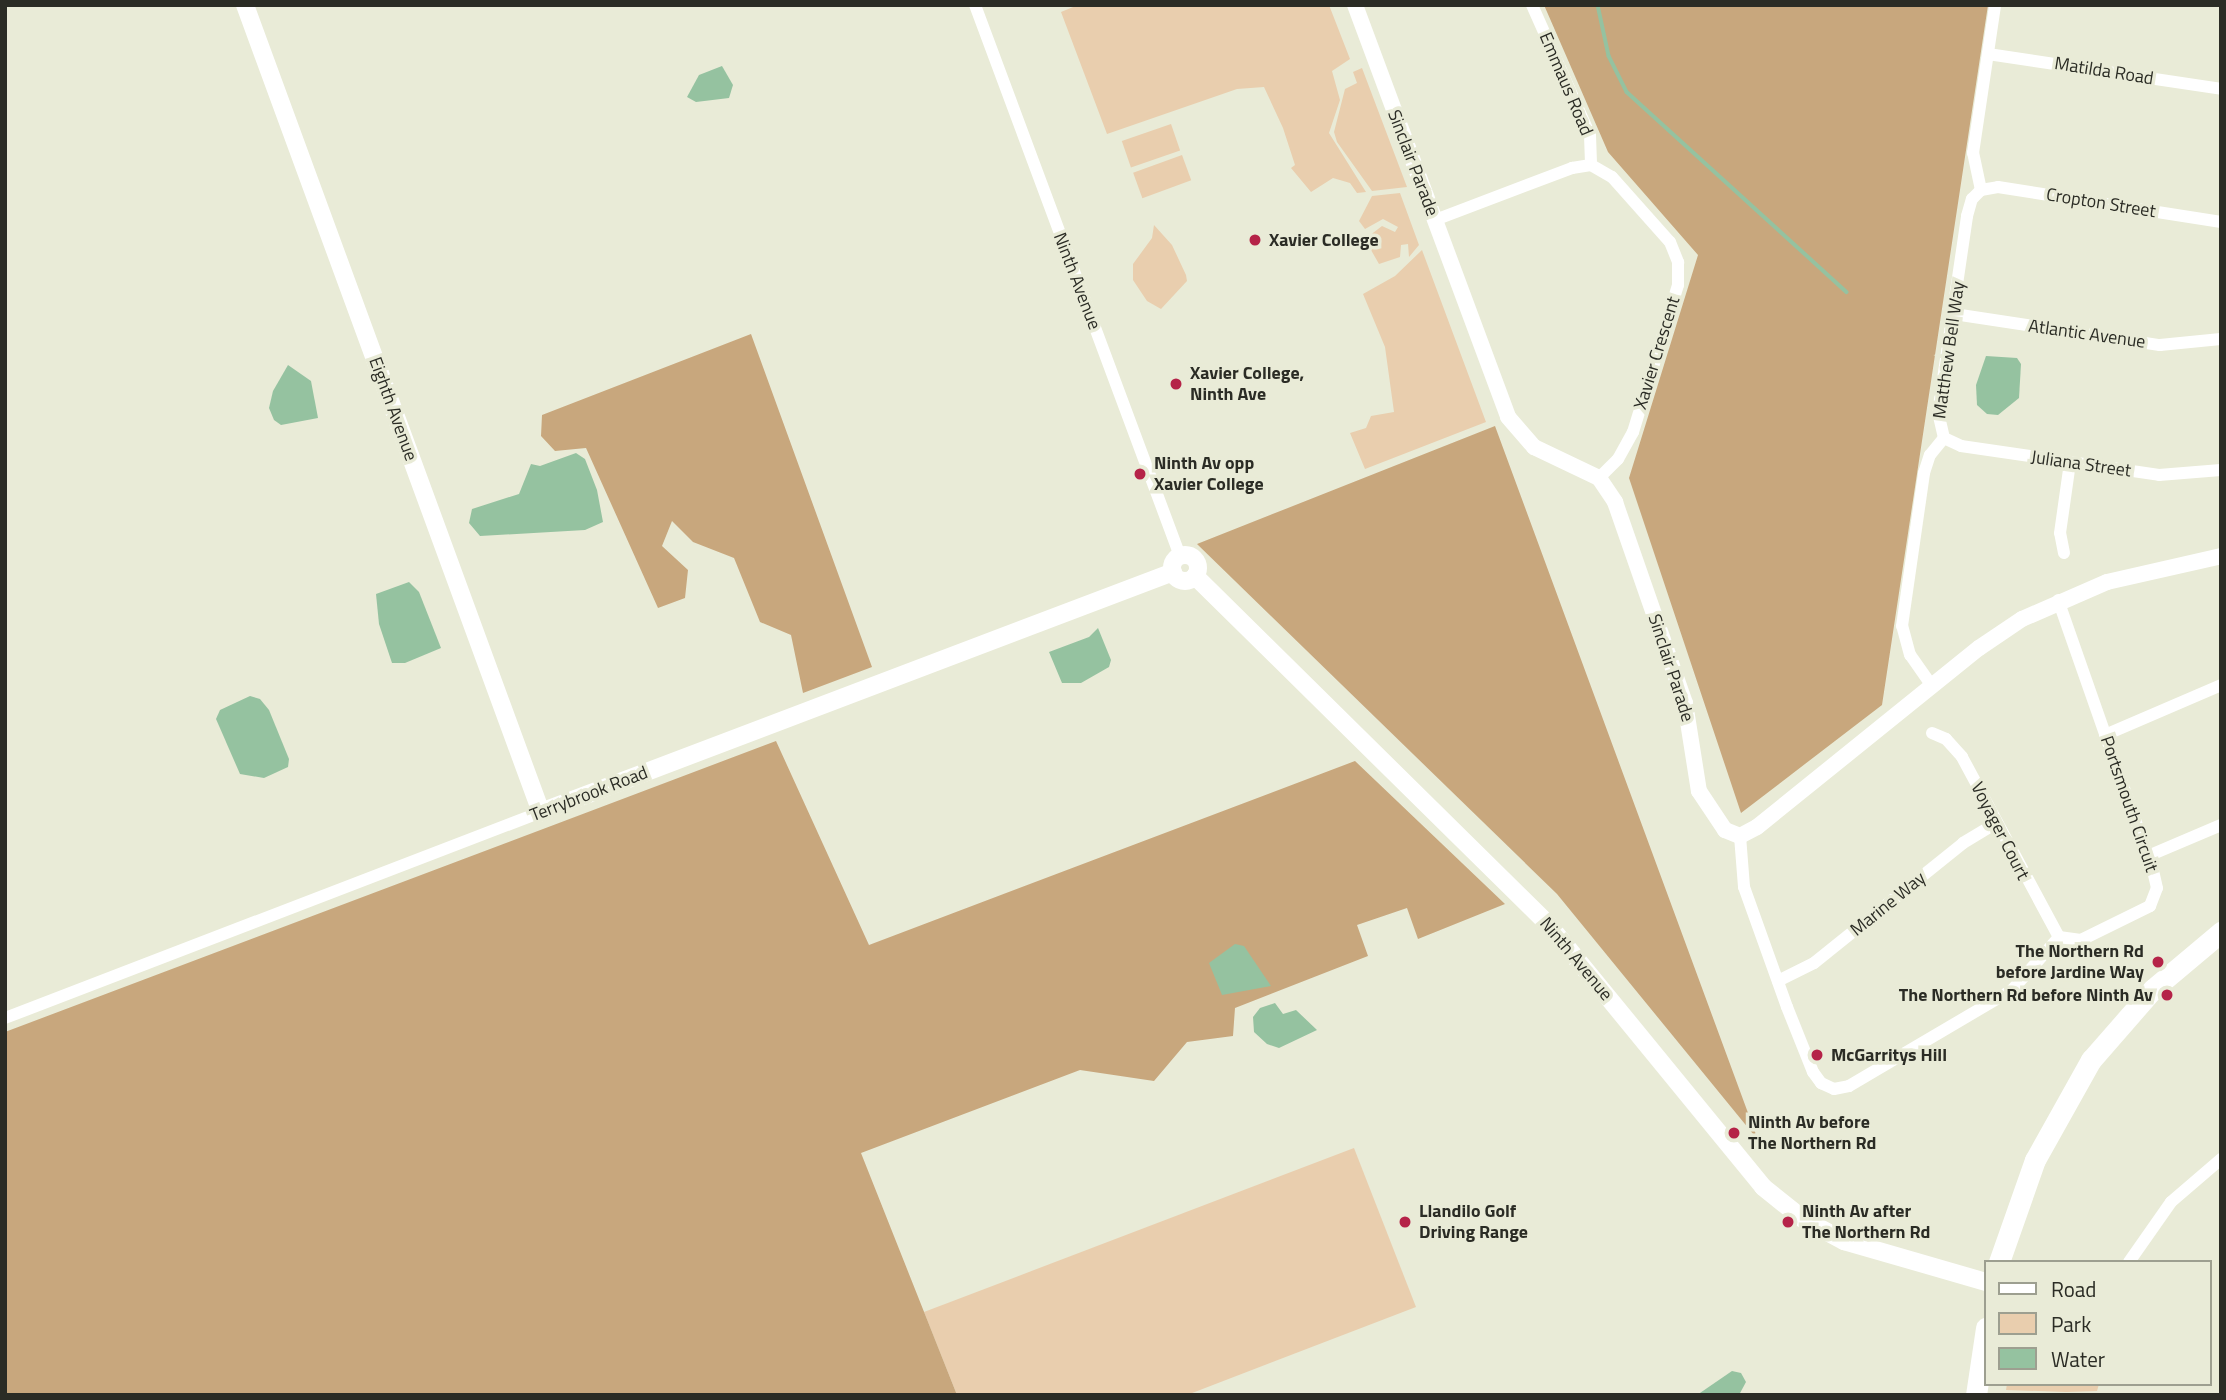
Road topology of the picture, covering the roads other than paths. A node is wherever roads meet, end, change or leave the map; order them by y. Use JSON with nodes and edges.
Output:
{"nodes":[{"id":1,"x":245,"y":5,"type":"edge"},
{"id":2,"x":975,"y":5,"type":"edge"},
{"id":3,"x":1354,"y":5,"type":"edge"},
{"id":4,"x":1532,"y":5,"type":"edge"},
{"id":5,"x":1995,"y":5,"type":"edge"},
{"id":6,"x":1988,"y":54,"type":"junction"},
{"id":7,"x":2221,"y":89,"type":"edge"},
{"id":8,"x":1591,"y":166,"type":"junction"},
{"id":9,"x":1981,"y":190,"type":"junction"},
{"id":10,"x":1434,"y":219,"type":"junction"},
{"id":11,"x":2221,"y":222,"type":"edge"},
{"id":12,"x":1954,"y":314,"type":"junction"},
{"id":13,"x":2221,"y":339,"type":"edge"},
{"id":14,"x":1944,"y":439,"type":"junction"},
{"id":15,"x":2070,"y":463,"type":"junction"},
{"id":16,"x":2221,"y":470,"type":"edge"},
{"id":17,"x":1599,"y":478,"type":"junction"},
{"id":18,"x":2064,"y":553,"type":"dead end"},
{"id":19,"x":2221,"y":556,"type":"edge"},
{"id":20,"x":1177,"y":564,"type":"junction"},
{"id":21,"x":2058,"y":600,"type":"junction"},
{"id":22,"x":2221,"y":685,"type":"edge"},
{"id":23,"x":1932,"y":686,"type":"junction"},
{"id":24,"x":1932,"y":733,"type":"dead end"},
{"id":25,"x":2105,"y":735,"type":"junction"},
{"id":26,"x":541,"y":812,"type":"junction"},
{"id":27,"x":1996,"y":823,"type":"junction"},
{"id":28,"x":2221,"y":825,"type":"edge"},
{"id":29,"x":1740,"y":836,"type":"junction"},
{"id":30,"x":2148,"y":856,"type":"junction"},
{"id":31,"x":2221,"y":932,"type":"edge"},
{"id":32,"x":2059,"y":937,"type":"junction"},
{"id":33,"x":1778,"y":981,"type":"junction"},
{"id":34,"x":5,"y":1018,"type":"edge"},
{"id":35,"x":2221,"y":1159,"type":"edge"},
{"id":36,"x":2000,"y":1260,"type":"edge"},
{"id":37,"x":2130,"y":1260,"type":"edge"},
{"id":38,"x":1984,"y":1281,"type":"edge"},
{"id":39,"x":1984,"y":1341,"type":"edge"},
{"id":40,"x":1976,"y":1395,"type":"edge"}],
"edges":[{"from":1,"to":26,"type":"main road","name":"Eighth Avenue"},
{"from":2,"to":20,"type":"street","name":"Ninth Avenue"},
{"from":3,"to":10,"type":"street","name":"Sinclair Parade"},
{"from":4,"to":8,"type":"street","name":"Emmaus Road"},
{"from":5,"to":6,"type":"street"},
{"from":6,"to":7,"type":"street","name":"Matilda Road"},
{"from":6,"to":9,"type":"street"},
{"from":8,"to":10,"type":"street"},
{"from":8,"to":17,"type":"street","name":"Xavier Crescent"},
{"from":9,"to":11,"type":"street","name":"Cropton Street"},
{"from":9,"to":12,"type":"street","name":"Matthew Bell Way"},
{"from":10,"to":17,"type":"street","name":"Sinclair Parade"},
{"from":12,"to":13,"type":"street","name":"Atlantic Avenue"},
{"from":12,"to":14,"type":"street","name":"Matthew Bell Way"},
{"from":14,"to":15,"type":"street","name":"Juliana Street"},
{"from":14,"to":23,"type":"street","name":"Matthew Bell Way"},
{"from":15,"to":16,"type":"street","name":"Juliana Street"},
{"from":15,"to":18,"type":"street"},
{"from":17,"to":29,"type":"street","name":"Sinclair Parade"},
{"from":19,"to":21,"type":"street"},
{"from":20,"to":26,"type":"main road","name":"Terrybrook Road"},
{"from":20,"to":38,"type":"main road","name":"Ninth Avenue"},
{"from":21,"to":23,"type":"street"},
{"from":21,"to":25,"type":"street","name":"Portsmouth Circuit"},
{"from":22,"to":25,"type":"street"},
{"from":23,"to":29,"type":"street"},
{"from":24,"to":27,"type":"street","name":"Voyager Court"},
{"from":25,"to":30,"type":"street","name":"Portsmouth Circuit"},
{"from":26,"to":34,"type":"street","name":"Terrybrook Road"},
{"from":27,"to":32,"type":"street","name":"Voyager Court"},
{"from":27,"to":33,"type":"street","name":"Marine Way"},
{"from":28,"to":30,"type":"street"},
{"from":29,"to":33,"type":"street"},
{"from":30,"to":32,"type":"street","name":"Portsmouth Circuit"},
{"from":31,"to":36,"type":"highway"},
{"from":32,"to":33,"type":"street"},
{"from":35,"to":37,"type":"street"},
{"from":39,"to":40,"type":"highway"}]}
